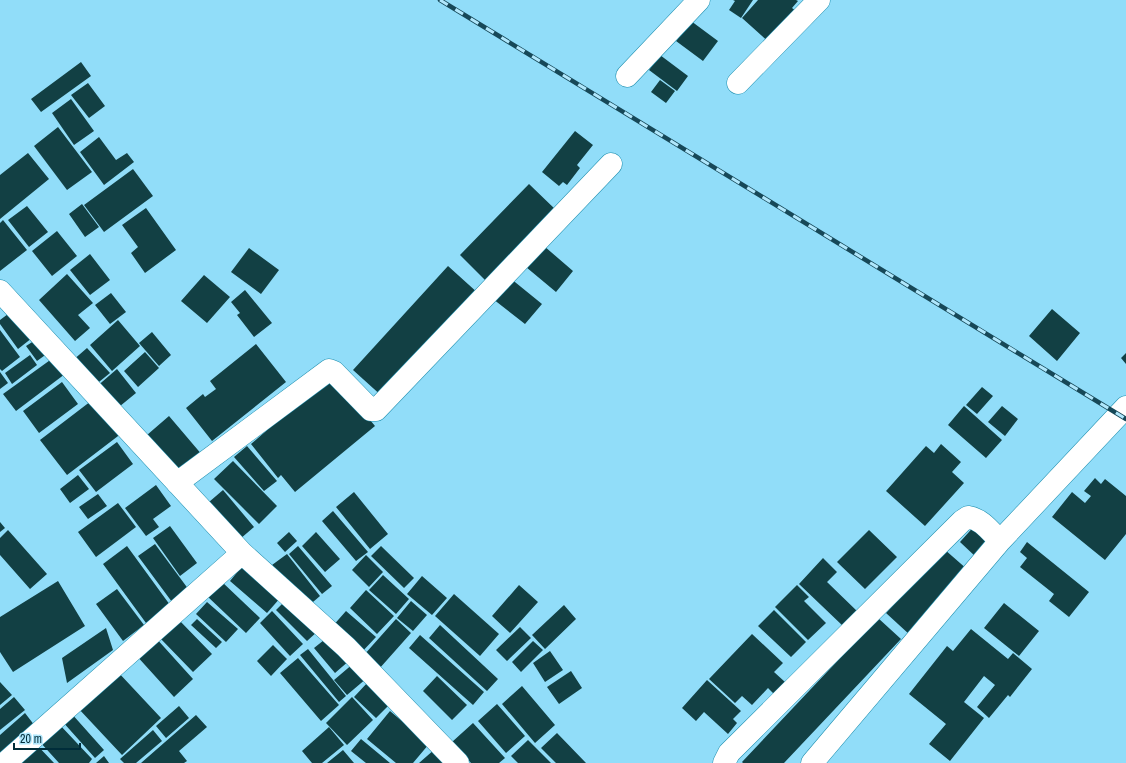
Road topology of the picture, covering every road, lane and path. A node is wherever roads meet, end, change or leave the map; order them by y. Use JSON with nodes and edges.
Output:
{"nodes":[{"id":1,"x":699,"y":0,"type":"edge"},
{"id":2,"x":818,"y":0,"type":"edge"},
{"id":3,"x":627,"y":76,"type":"dead end"},
{"id":4,"x":738,"y":82,"type":"dead end"},
{"id":5,"x":611,"y":164,"type":"dead end"},
{"id":6,"x":2,"y":298,"type":"edge"},
{"id":7,"x":1126,"y":407,"type":"edge"},
{"id":8,"x":177,"y":483,"type":"junction"},
{"id":9,"x":1000,"y":541,"type":"junction"},
{"id":10,"x":242,"y":553,"type":"junction"},
{"id":11,"x":5,"y":763,"type":"edge"},
{"id":12,"x":458,"y":763,"type":"edge"},
{"id":13,"x":724,"y":763,"type":"edge"},
{"id":14,"x":812,"y":763,"type":"edge"}],
"edges":[{"from":1,"to":3,"type":"street"},
{"from":2,"to":4,"type":"street"},
{"from":5,"to":8,"type":"street"},
{"from":6,"to":8,"type":"street"},
{"from":7,"to":9,"type":"street"},
{"from":8,"to":10,"type":"street"},
{"from":9,"to":13,"type":"street"},
{"from":9,"to":14,"type":"street"},
{"from":10,"to":11,"type":"street"},
{"from":10,"to":12,"type":"street"}]}
